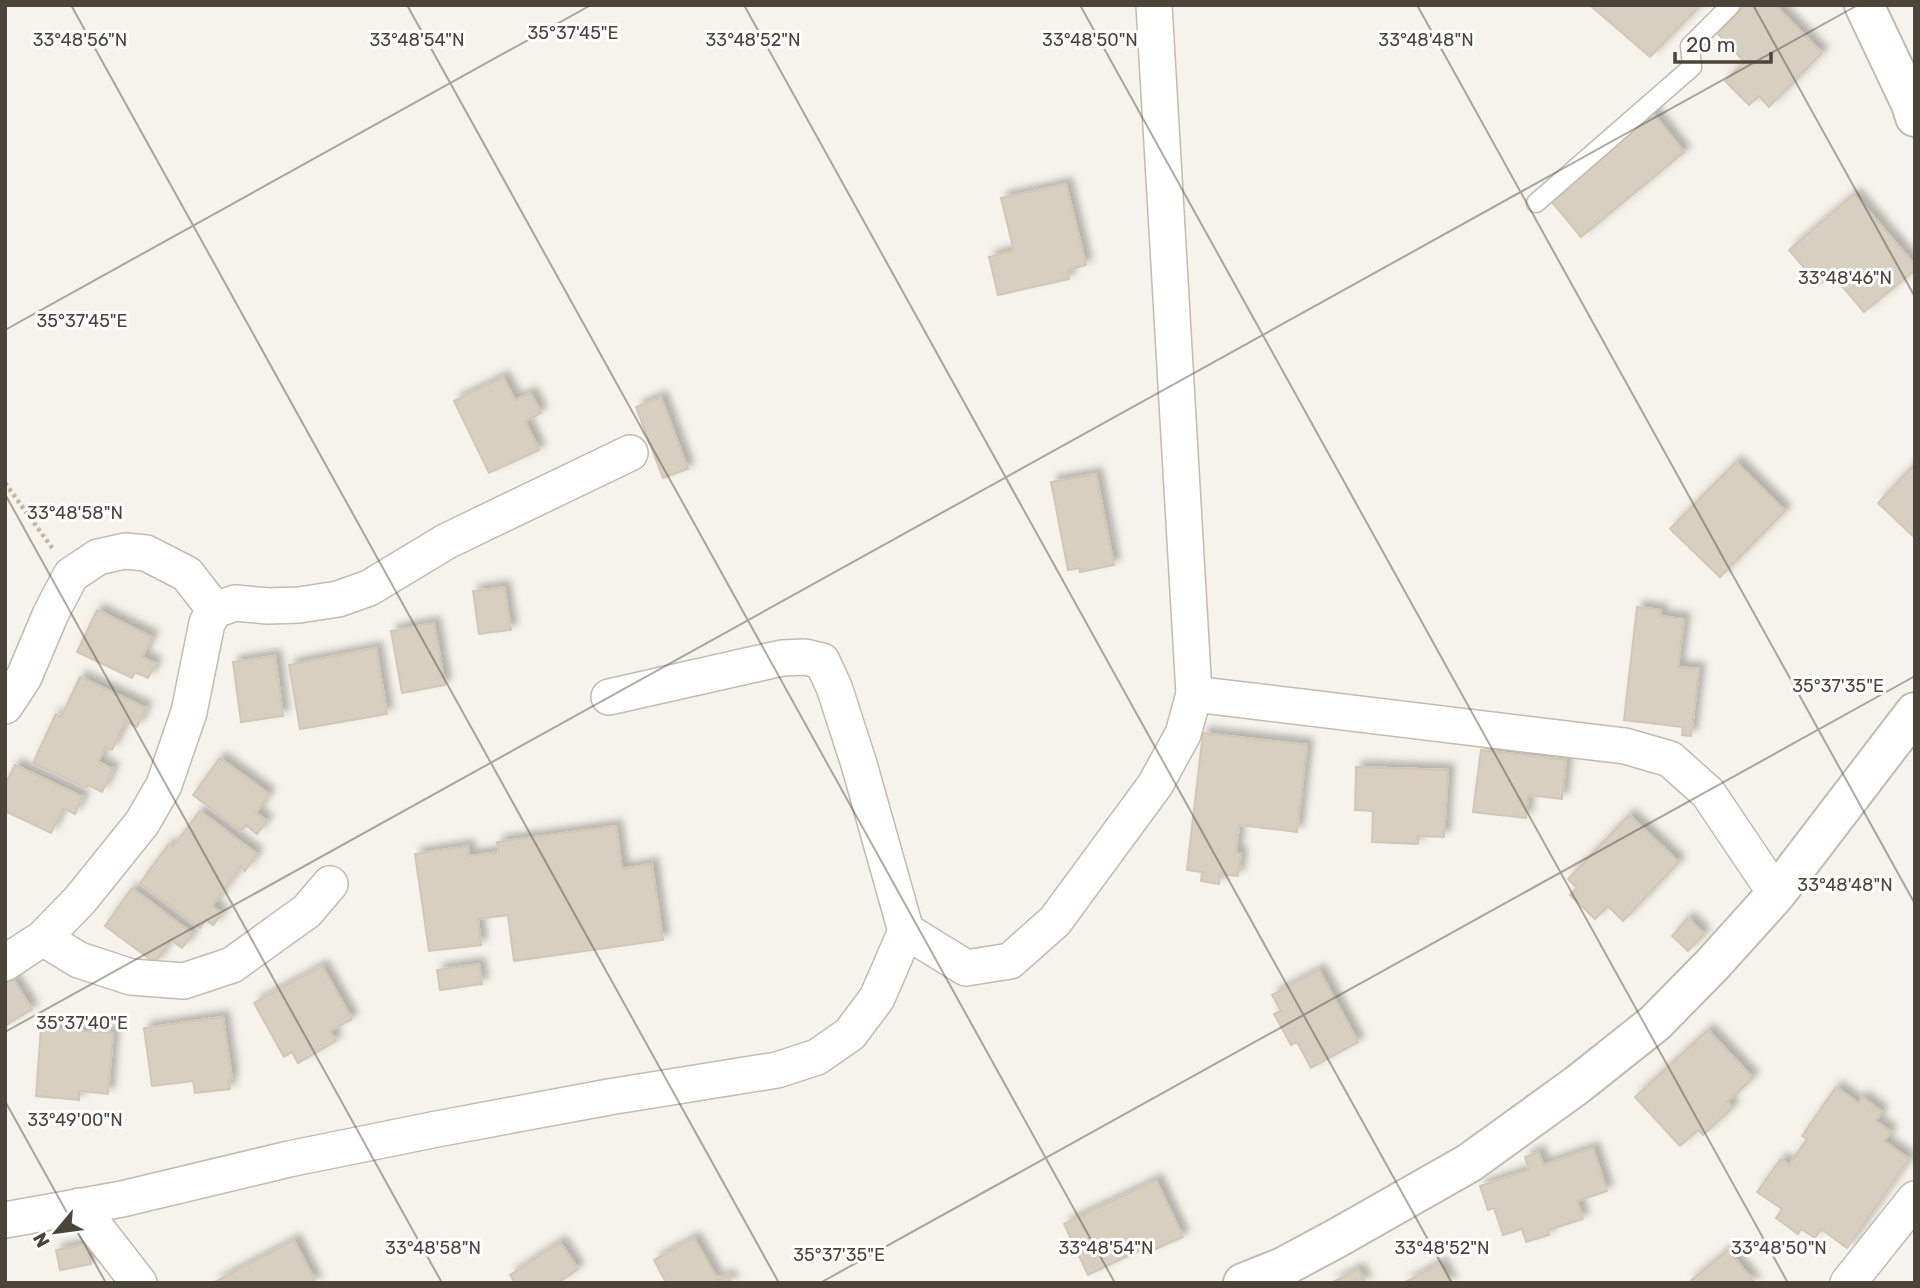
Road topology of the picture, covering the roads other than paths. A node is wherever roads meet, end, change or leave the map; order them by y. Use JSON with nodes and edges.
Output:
{"nodes":[{"id":1,"x":1154,"y":5,"type":"edge"},
{"id":2,"x":1731,"y":5,"type":"edge"},
{"id":3,"x":1864,"y":5,"type":"edge"},
{"id":4,"x":1915,"y":117,"type":"edge"},
{"id":5,"x":1536,"y":204,"type":"dead end"},
{"id":6,"x":630,"y":453,"type":"dead end"},
{"id":7,"x":215,"y":610,"type":"junction"},
{"id":8,"x":1194,"y":694,"type":"junction"},
{"id":9,"x":609,"y":697,"type":"dead end"},
{"id":10,"x":5,"y":706,"type":"edge"},
{"id":11,"x":1915,"y":712,"type":"edge"},
{"id":12,"x":330,"y":884,"type":"dead end"},
{"id":13,"x":1776,"y":894,"type":"junction"},
{"id":14,"x":906,"y":931,"type":"junction"},
{"id":15,"x":43,"y":938,"type":"junction"},
{"id":16,"x":5,"y":963,"type":"edge"},
{"id":17,"x":1915,"y":1199,"type":"edge"},
{"id":18,"x":79,"y":1206,"type":"junction"},
{"id":19,"x":5,"y":1220,"type":"edge"},
{"id":20,"x":139,"y":1283,"type":"edge"},
{"id":21,"x":1243,"y":1283,"type":"edge"},
{"id":22,"x":1848,"y":1283,"type":"edge"}],
"edges":[{"from":1,"to":8,"type":"street"},
{"from":2,"to":5,"type":"lane"},
{"from":3,"to":4,"type":"street"},
{"from":6,"to":7,"type":"street"},
{"from":7,"to":10,"type":"street"},
{"from":7,"to":15,"type":"street"},
{"from":8,"to":13,"type":"street"},
{"from":8,"to":14,"type":"street"},
{"from":9,"to":14,"type":"street"},
{"from":11,"to":13,"type":"street"},
{"from":12,"to":15,"type":"street"},
{"from":13,"to":21,"type":"street"},
{"from":14,"to":18,"type":"street"},
{"from":15,"to":16,"type":"street"},
{"from":17,"to":22,"type":"street"},
{"from":18,"to":19,"type":"street"},
{"from":18,"to":20,"type":"street"}]}
